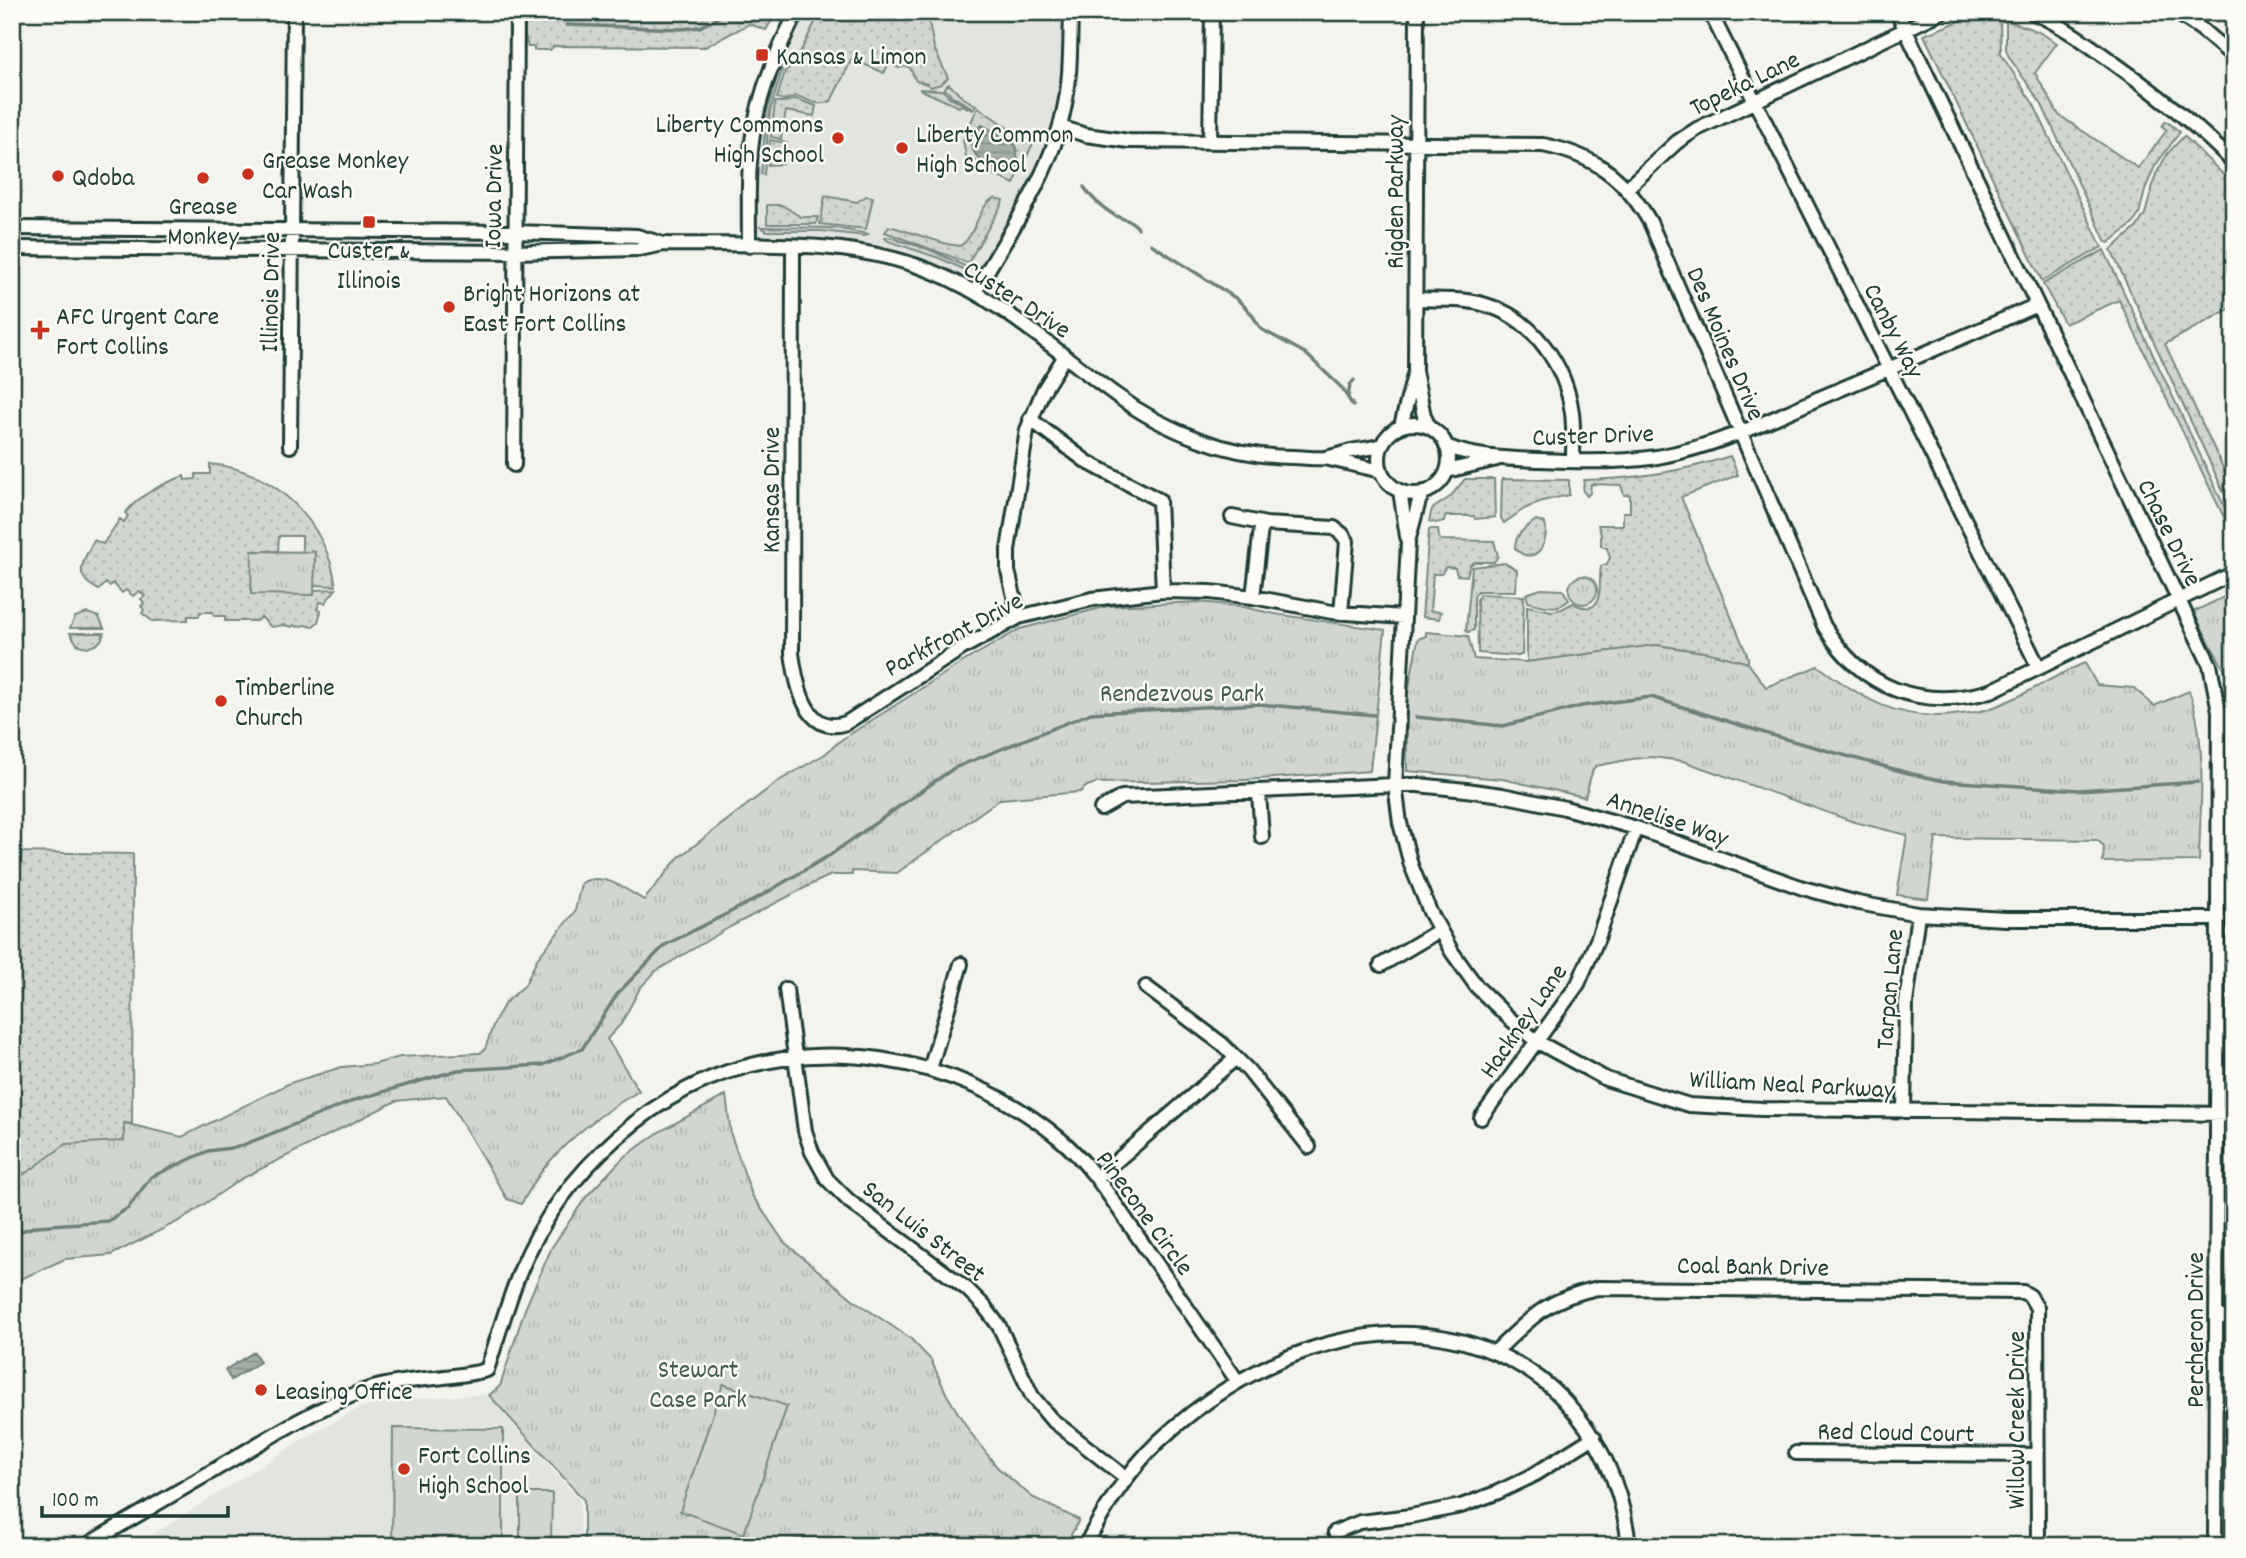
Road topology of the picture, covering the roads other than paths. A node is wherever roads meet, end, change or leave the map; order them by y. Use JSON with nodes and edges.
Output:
{"nodes":[{"id":1,"x":294,"y":12,"type":"edge"},
{"id":2,"x":517,"y":12,"type":"edge"},
{"id":3,"x":797,"y":12,"type":"edge"},
{"id":4,"x":1071,"y":12,"type":"edge"},
{"id":5,"x":1212,"y":12,"type":"edge"},
{"id":6,"x":1417,"y":12,"type":"edge"},
{"id":7,"x":1710,"y":12,"type":"edge"},
{"id":8,"x":1897,"y":12,"type":"edge"},
{"id":9,"x":2032,"y":12,"type":"edge"},
{"id":10,"x":2176,"y":12,"type":"edge"},
{"id":11,"x":1937,"y":14,"type":"edge"},
{"id":12,"x":1905,"y":29,"type":"junction"},
{"id":13,"x":2234,"y":57,"type":"edge"},
{"id":14,"x":1755,"y":101,"type":"junction"},
{"id":15,"x":1060,"y":127,"type":"junction"},
{"id":16,"x":1210,"y":142,"type":"junction"},
{"id":17,"x":1416,"y":143,"type":"junction"},
{"id":18,"x":2234,"y":163,"type":"edge"},
{"id":19,"x":1627,"y":188,"type":"junction"},
{"id":20,"x":12,"y":228,"type":"edge"},
{"id":21,"x":292,"y":232,"type":"junction"},
{"id":22,"x":515,"y":232,"type":"junction"},
{"id":23,"x":664,"y":244,"type":"junction"},
{"id":24,"x":749,"y":246,"type":"junction"},
{"id":25,"x":793,"y":247,"type":"junction"},
{"id":26,"x":12,"y":248,"type":"edge"},
{"id":27,"x":292,"y":251,"type":"junction"},
{"id":28,"x":514,"y":252,"type":"junction"},
{"id":29,"x":975,"y":292,"type":"junction"},
{"id":30,"x":1416,"y":299,"type":"junction"},
{"id":31,"x":2037,"y":305,"type":"junction"},
{"id":32,"x":1065,"y":356,"type":"junction"},
{"id":33,"x":1889,"y":369,"type":"junction"},
{"id":34,"x":1415,"y":371,"type":"junction"},
{"id":35,"x":1030,"y":419,"type":"junction"},
{"id":36,"x":1401,"y":426,"type":"junction"},
{"id":37,"x":1429,"y":428,"type":"junction"},
{"id":38,"x":1741,"y":432,"type":"junction"},
{"id":39,"x":1382,"y":445,"type":"junction"},
{"id":40,"x":290,"y":446,"type":"dead end"},
{"id":41,"x":1446,"y":446,"type":"junction"},
{"id":42,"x":1325,"y":458,"type":"junction"},
{"id":43,"x":1499,"y":459,"type":"junction"},
{"id":44,"x":1573,"y":461,"type":"junction"},
{"id":45,"x":514,"y":465,"type":"dead end"},
{"id":46,"x":1381,"y":471,"type":"junction"},
{"id":47,"x":1447,"y":471,"type":"junction"},
{"id":48,"x":1400,"y":491,"type":"junction"},
{"id":49,"x":1424,"y":492,"type":"junction"},
{"id":50,"x":1232,"y":517,"type":"dead end"},
{"id":51,"x":1266,"y":524,"type":"junction"},
{"id":52,"x":1408,"y":543,"type":"junction"},
{"id":53,"x":2234,"y":573,"type":"edge"},
{"id":54,"x":1163,"y":591,"type":"junction"},
{"id":55,"x":1254,"y":597,"type":"junction"},
{"id":56,"x":2179,"y":601,"type":"junction"},
{"id":57,"x":1340,"y":613,"type":"junction"},
{"id":58,"x":1019,"y":617,"type":"junction"},
{"id":59,"x":1404,"y":617,"type":"junction"},
{"id":60,"x":2039,"y":668,"type":"junction"},
{"id":61,"x":822,"y":724,"type":"joint"},
{"id":62,"x":1395,"y":785,"type":"junction"},
{"id":63,"x":1259,"y":793,"type":"junction"},
{"id":64,"x":1101,"y":809,"type":"dead end"},
{"id":65,"x":1636,"y":828,"type":"junction"},
{"id":66,"x":1262,"y":837,"type":"dead end"},
{"id":67,"x":1918,"y":914,"type":"junction"},
{"id":68,"x":2219,"y":919,"type":"junction"},
{"id":69,"x":1440,"y":930,"type":"junction"},
{"id":70,"x":961,"y":964,"type":"dead end"},
{"id":71,"x":1381,"y":965,"type":"dead end"},
{"id":72,"x":1146,"y":987,"type":"dead end"},
{"id":73,"x":786,"y":989,"type":"dead end"},
{"id":74,"x":1536,"y":1041,"type":"junction"},
{"id":75,"x":795,"y":1057,"type":"junction"},
{"id":76,"x":1236,"y":1058,"type":"junction"},
{"id":77,"x":930,"y":1069,"type":"junction"},
{"id":78,"x":1904,"y":1111,"type":"junction"},
{"id":79,"x":2217,"y":1114,"type":"junction"},
{"id":80,"x":2234,"y":1114,"type":"edge"},
{"id":81,"x":1481,"y":1118,"type":"dead end"},
{"id":82,"x":1309,"y":1147,"type":"dead end"},
{"id":83,"x":1098,"y":1177,"type":"junction"},
{"id":84,"x":2030,"y":1296,"type":"joint"},
{"id":85,"x":2217,"y":1317,"type":"junction"},
{"id":86,"x":2234,"y":1317,"type":"edge"},
{"id":87,"x":1495,"y":1352,"type":"junction"},
{"id":88,"x":1238,"y":1382,"type":"junction"},
{"id":89,"x":1594,"y":1437,"type":"junction"},
{"id":90,"x":1796,"y":1453,"type":"dead end"},
{"id":91,"x":2037,"y":1455,"type":"junction"},
{"id":92,"x":1126,"y":1478,"type":"junction"},
{"id":93,"x":1335,"y":1532,"type":"dead end"},
{"id":94,"x":85,"y":1546,"type":"edge"},
{"id":95,"x":1085,"y":1546,"type":"edge"},
{"id":96,"x":1629,"y":1546,"type":"edge"},
{"id":97,"x":2038,"y":1546,"type":"edge"},
{"id":98,"x":2215,"y":1546,"type":"edge"}],
"edges":[{"from":1,"to":21,"type":"street","name":"Illinois Drive"},
{"from":2,"to":22,"type":"street","name":"Iowa Drive"},
{"from":3,"to":24,"type":"street"},
{"from":4,"to":15,"type":"street"},
{"from":5,"to":16,"type":"street"},
{"from":6,"to":17,"type":"street","name":"Rigden Parkway"},
{"from":7,"to":14,"type":"street","name":"Canby Way"},
{"from":8,"to":12,"type":"street","name":"Chase Drive"},
{"from":9,"to":18,"type":"street"},
{"from":10,"to":13,"type":"street"},
{"from":11,"to":12,"type":"street","name":"Topeka Lane"},
{"from":12,"to":14,"type":"street","name":"Topeka Lane"},
{"from":12,"to":31,"type":"street","name":"Chase Drive"},
{"from":14,"to":19,"type":"street","name":"Topeka Lane"},
{"from":14,"to":33,"type":"street","name":"Canby Way"},
{"from":15,"to":16,"type":"street","name":"Des Moines Drive"},
{"from":15,"to":29,"type":"street"},
{"from":16,"to":17,"type":"street","name":"Des Moines Drive"},
{"from":17,"to":19,"type":"street","name":"Des Moines Drive"},
{"from":17,"to":30,"type":"street","name":"Rigden Parkway"},
{"from":19,"to":38,"type":"street","name":"Des Moines Drive"},
{"from":20,"to":21,"type":"street","name":"Custer Drive"},
{"from":21,"to":22,"type":"street","name":"Custer Drive"},
{"from":21,"to":27,"type":"street","name":"Illinois Drive"},
{"from":22,"to":23,"type":"street","name":"Custer Drive"},
{"from":22,"to":28,"type":"street","name":"Iowa Drive"},
{"from":23,"to":24,"type":"street","name":"Custer Drive"},
{"from":23,"to":28,"type":"street","name":"Custer Drive"},
{"from":24,"to":25,"type":"street","name":"Custer Drive"},
{"from":25,"to":29,"type":"street","name":"Custer Drive"},
{"from":25,"to":61,"type":"street","name":"Kansas Drive"},
{"from":26,"to":27,"type":"street","name":"Custer Drive"},
{"from":27,"to":28,"type":"street","name":"Custer Drive"},
{"from":27,"to":40,"type":"street","name":"Illinois Drive"},
{"from":28,"to":45,"type":"street","name":"Iowa Drive"},
{"from":29,"to":32,"type":"street","name":"Custer Drive"},
{"from":30,"to":34,"type":"street","name":"Rigden Parkway"},
{"from":30,"to":44,"type":"street"},
{"from":31,"to":33,"type":"street","name":"Custer Drive"},
{"from":31,"to":56,"type":"street","name":"Chase Drive"},
{"from":32,"to":35,"type":"street"},
{"from":32,"to":42,"type":"street","name":"Custer Drive"},
{"from":33,"to":38,"type":"street","name":"Custer Drive"},
{"from":33,"to":60,"type":"street","name":"Canby Way"},
{"from":34,"to":36,"type":"street","name":"Rigden Parkway"},
{"from":34,"to":37,"type":"street","name":"Rigden Parkway"},
{"from":35,"to":54,"type":"street"},
{"from":35,"to":58,"type":"street"},
{"from":36,"to":37,"type":"street"},
{"from":36,"to":39,"type":"street"},
{"from":37,"to":41,"type":"street"},
{"from":38,"to":44,"type":"street","name":"Custer Drive"},
{"from":38,"to":60,"type":"street","name":"Des Moines Drive"},
{"from":39,"to":42,"type":"street","name":"Custer Drive"},
{"from":39,"to":46,"type":"street"},
{"from":41,"to":43,"type":"street","name":"Custer Drive"},
{"from":41,"to":47,"type":"street"},
{"from":42,"to":46,"type":"street","name":"Custer Drive"},
{"from":43,"to":44,"type":"street","name":"Custer Drive"},
{"from":43,"to":47,"type":"street","name":"Custer Drive"},
{"from":46,"to":48,"type":"street"},
{"from":47,"to":49,"type":"street"},
{"from":48,"to":49,"type":"street"},
{"from":48,"to":52,"type":"street"},
{"from":49,"to":52,"type":"street"},
{"from":50,"to":51,"type":"street"},
{"from":51,"to":55,"type":"street"},
{"from":51,"to":57,"type":"street"},
{"from":52,"to":59,"type":"street"},
{"from":53,"to":56,"type":"street","name":"Des Moines Drive"},
{"from":54,"to":55,"type":"street","name":"Parkfront Drive"},
{"from":54,"to":58,"type":"street","name":"Parkfront Drive"},
{"from":55,"to":57,"type":"street","name":"Parkfront Drive"},
{"from":56,"to":60,"type":"street","name":"Des Moines Drive"},
{"from":56,"to":68,"type":"street","name":"Chase Drive"},
{"from":57,"to":59,"type":"street","name":"Parkfront Drive"},
{"from":58,"to":61,"type":"street","name":"Parkfront Drive"},
{"from":59,"to":62,"type":"street"},
{"from":62,"to":63,"type":"street","name":"Annelise Way"},
{"from":62,"to":65,"type":"street","name":"Annelise Way"},
{"from":62,"to":69,"type":"street","name":"William Neal Parkway"},
{"from":63,"to":64,"type":"street","name":"Annelise Way"},
{"from":63,"to":66,"type":"street"},
{"from":65,"to":67,"type":"street","name":"Annelise Way"},
{"from":65,"to":74,"type":"street","name":"Hackney Lane"},
{"from":67,"to":68,"type":"street","name":"Annelise Way"},
{"from":67,"to":78,"type":"street","name":"Tarpan Lane"},
{"from":68,"to":79,"type":"street","name":"Chase Drive"},
{"from":69,"to":71,"type":"street"},
{"from":69,"to":74,"type":"street","name":"William Neal Parkway"},
{"from":70,"to":77,"type":"street"},
{"from":72,"to":76,"type":"street"},
{"from":73,"to":75,"type":"street","name":"San Luis Street"},
{"from":74,"to":78,"type":"street","name":"William Neal Parkway"},
{"from":74,"to":81,"type":"street","name":"Hackney Lane"},
{"from":75,"to":77,"type":"street","name":"Pinecone Circle"},
{"from":75,"to":92,"type":"street","name":"San Luis Street"},
{"from":75,"to":94,"type":"street","name":"Pinecone Circle"},
{"from":76,"to":82,"type":"street"},
{"from":76,"to":83,"type":"street"},
{"from":77,"to":83,"type":"street","name":"Pinecone Circle"},
{"from":78,"to":79,"type":"street","name":"William Neal Parkway"},
{"from":79,"to":80,"type":"street","name":"William Neal Parkway"},
{"from":79,"to":85,"type":"street","name":"Percheron Drive"},
{"from":83,"to":88,"type":"street","name":"Pinecone Circle"},
{"from":84,"to":87,"type":"street","name":"Coal Bank Drive"},
{"from":84,"to":91,"type":"street","name":"Willow Creek Drive"},
{"from":85,"to":86,"type":"street"},
{"from":85,"to":98,"type":"street","name":"Percheron Drive"},
{"from":87,"to":88,"type":"street"},
{"from":87,"to":89,"type":"street"},
{"from":88,"to":92,"type":"street"},
{"from":89,"to":93,"type":"street"},
{"from":89,"to":96,"type":"street"},
{"from":90,"to":91,"type":"street","name":"Red Cloud Court"},
{"from":91,"to":97,"type":"street","name":"Willow Creek Drive"},
{"from":92,"to":95,"type":"street"}]}
